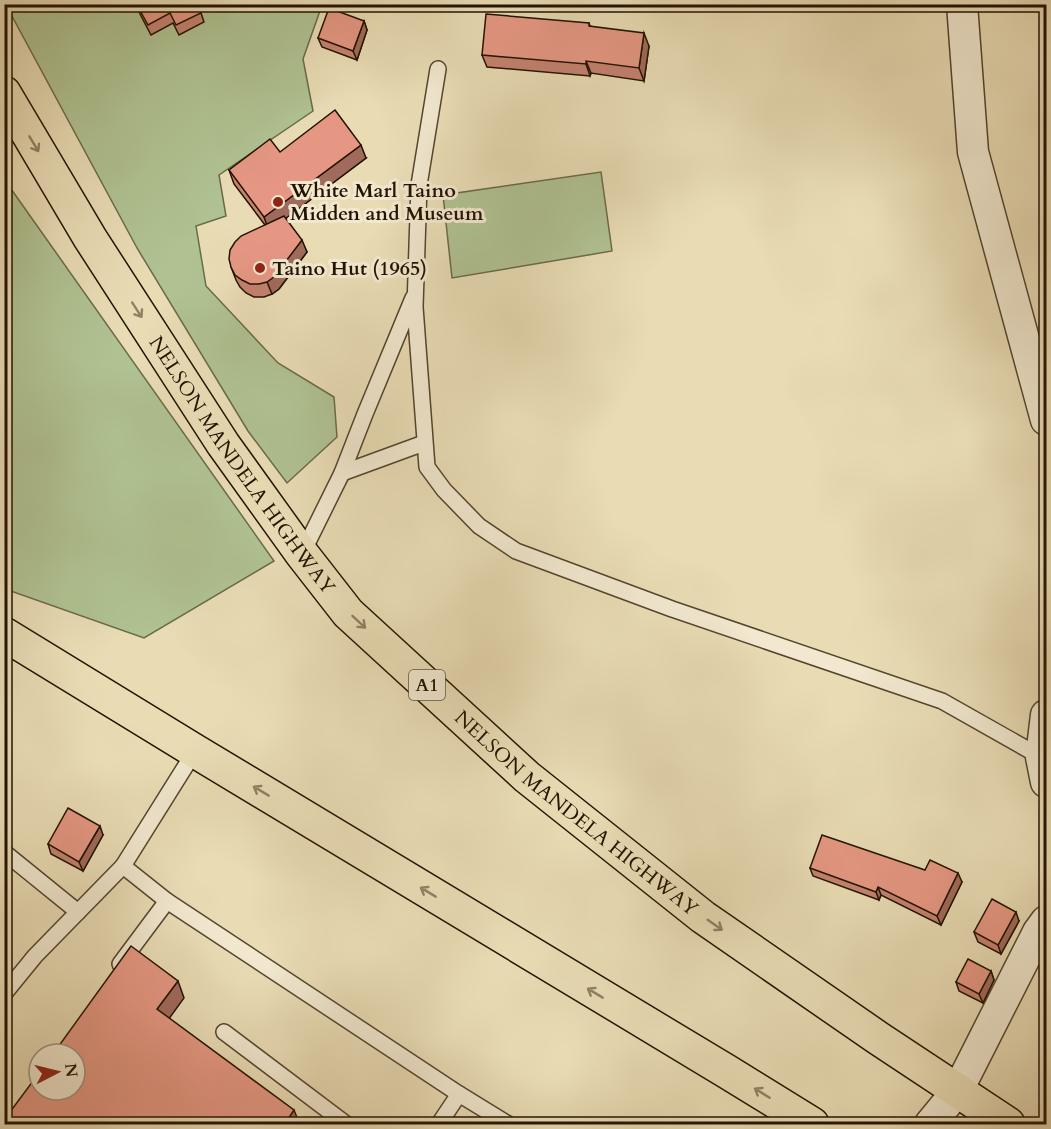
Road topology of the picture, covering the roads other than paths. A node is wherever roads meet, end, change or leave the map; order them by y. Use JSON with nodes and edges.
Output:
{"nodes":[{"id":1,"x":962,"y":4,"type":"edge"},
{"id":2,"x":438,"y":69,"type":"dead end"},
{"id":3,"x":4,"y":93,"type":"edge"},
{"id":4,"x":416,"y":290,"type":"junction"},
{"id":5,"x":1047,"y":420,"type":"edge"},
{"id":6,"x":424,"y":443,"type":"junction"},
{"id":7,"x":342,"y":473,"type":"junction"},
{"id":8,"x":302,"y":554,"type":"junction"},
{"id":9,"x":4,"y":634,"type":"edge"},
{"id":10,"x":1047,"y":715,"type":"edge"},
{"id":11,"x":195,"y":752,"type":"junction"},
{"id":12,"x":1044,"y":770,"type":"edge"},
{"id":13,"x":4,"y":852,"type":"edge"},
{"id":14,"x":123,"y":866,"type":"junction"},
{"id":15,"x":167,"y":902,"type":"junction"},
{"id":16,"x":78,"y":912,"type":"junction"},
{"id":17,"x":1047,"y":921,"type":"edge"},
{"id":18,"x":110,"y":978,"type":"edge"},
{"id":19,"x":4,"y":994,"type":"edge"},
{"id":20,"x":224,"y":1032,"type":"dead end"},
{"id":21,"x":958,"y":1090,"type":"junction"},
{"id":22,"x":459,"y":1094,"type":"junction"},
{"id":23,"x":346,"y":1125,"type":"edge"},
{"id":24,"x":439,"y":1125,"type":"edge"},
{"id":25,"x":508,"y":1125,"type":"edge"},
{"id":26,"x":812,"y":1125,"type":"edge"},
{"id":27,"x":930,"y":1125,"type":"edge"},
{"id":28,"x":1008,"y":1125,"type":"edge"}],
"edges":[{"from":1,"to":5,"type":"street"},
{"from":2,"to":4,"type":"lane"},
{"from":3,"to":8,"type":"highway","name":"NELSON MANDELA HIGHWAY","number":"A1","one_way":true},
{"from":4,"to":6,"type":"lane"},
{"from":4,"to":7,"type":"lane"},
{"from":6,"to":7,"type":"lane"},
{"from":6,"to":12,"type":"lane"},
{"from":7,"to":8,"type":"lane"},
{"from":8,"to":21,"type":"highway","name":"NELSON MANDELA HIGHWAY","number":"A1","one_way":true},
{"from":9,"to":11,"type":"highway"},
{"from":10,"to":12,"type":"street"},
{"from":11,"to":14,"type":"lane"},
{"from":26,"to":11,"type":"highway","one_way":true},
{"from":13,"to":16,"type":"lane"},
{"from":14,"to":15,"type":"lane"},
{"from":14,"to":16,"type":"lane"},
{"from":15,"to":18,"type":"lane"},
{"from":15,"to":22,"type":"lane"},
{"from":16,"to":19,"type":"lane"},
{"from":17,"to":21,"type":"street"},
{"from":20,"to":23,"type":"lane"},
{"from":21,"to":27,"type":"street"},
{"from":21,"to":28,"type":"highway","name":"NELSON MANDELA HIGHWAY","number":"A1"},
{"from":22,"to":24,"type":"lane"},
{"from":22,"to":25,"type":"lane"}]}
